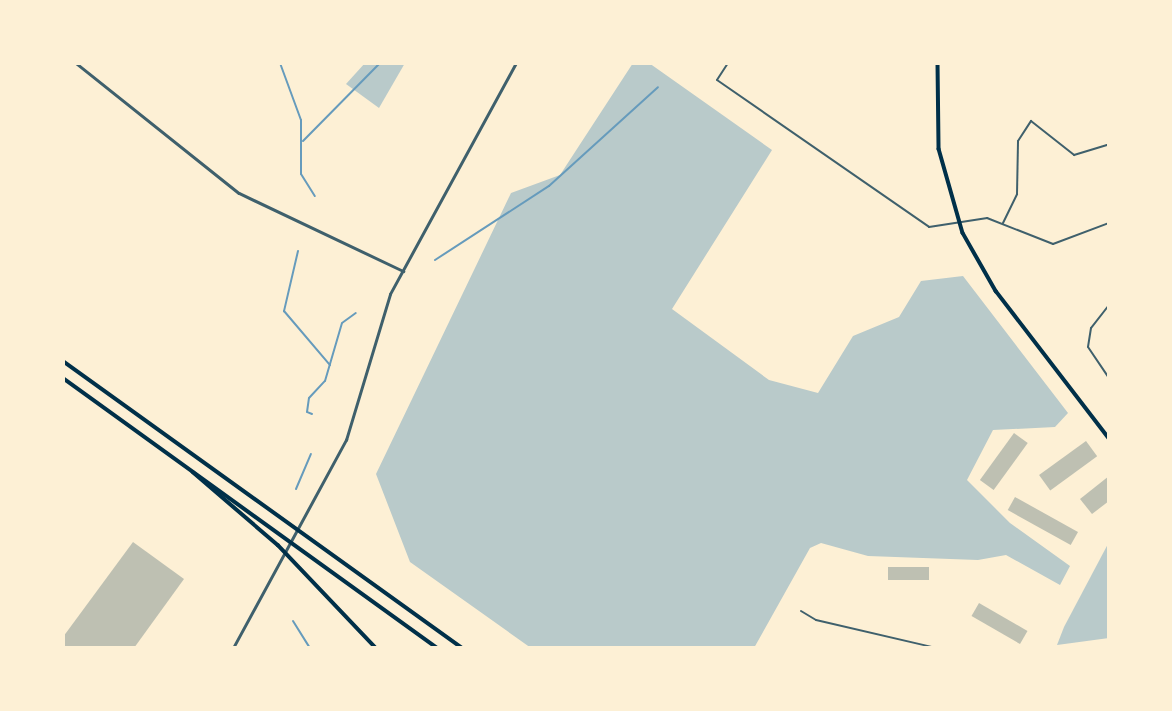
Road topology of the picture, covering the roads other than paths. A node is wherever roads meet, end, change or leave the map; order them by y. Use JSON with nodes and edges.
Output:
{"nodes":[{"id":1,"x":76,"y":63,"type":"edge"},
{"id":2,"x":516,"y":63,"type":"edge"},
{"id":3,"x":728,"y":63,"type":"edge"},
{"id":4,"x":938,"y":63,"type":"edge"},
{"id":5,"x":1109,"y":144,"type":"edge"},
{"id":6,"x":958,"y":222,"type":"junction"},
{"id":7,"x":1109,"y":223,"type":"edge"},
{"id":8,"x":1002,"y":224,"type":"junction"},
{"id":9,"x":403,"y":271,"type":"junction"},
{"id":10,"x":1109,"y":305,"type":"edge"},
{"id":11,"x":63,"y":360,"type":"edge"},
{"id":12,"x":1109,"y":377,"type":"edge"},
{"id":13,"x":63,"y":378,"type":"edge"},
{"id":14,"x":1109,"y":438,"type":"edge"},
{"id":15,"x":186,"y":465,"type":"junction"},
{"id":16,"x":802,"y":611,"type":"dead end"},
{"id":17,"x":233,"y":648,"type":"edge"},
{"id":18,"x":376,"y":648,"type":"edge"},
{"id":19,"x":437,"y":648,"type":"edge"},
{"id":20,"x":463,"y":648,"type":"edge"},
{"id":21,"x":936,"y":648,"type":"edge"}],
"edges":[{"from":1,"to":9,"type":"street"},
{"from":2,"to":9,"type":"street"},
{"from":3,"to":6,"type":"street"},
{"from":4,"to":6,"type":"main road"},
{"from":5,"to":8,"type":"street"},
{"from":6,"to":8,"type":"street"},
{"from":6,"to":14,"type":"main road"},
{"from":7,"to":8,"type":"street"},
{"from":9,"to":17,"type":"street"},
{"from":10,"to":12,"type":"street"},
{"from":11,"to":20,"type":"main road"},
{"from":13,"to":15,"type":"main road"},
{"from":15,"to":18,"type":"main road"},
{"from":15,"to":19,"type":"main road"},
{"from":16,"to":21,"type":"street"}]}
